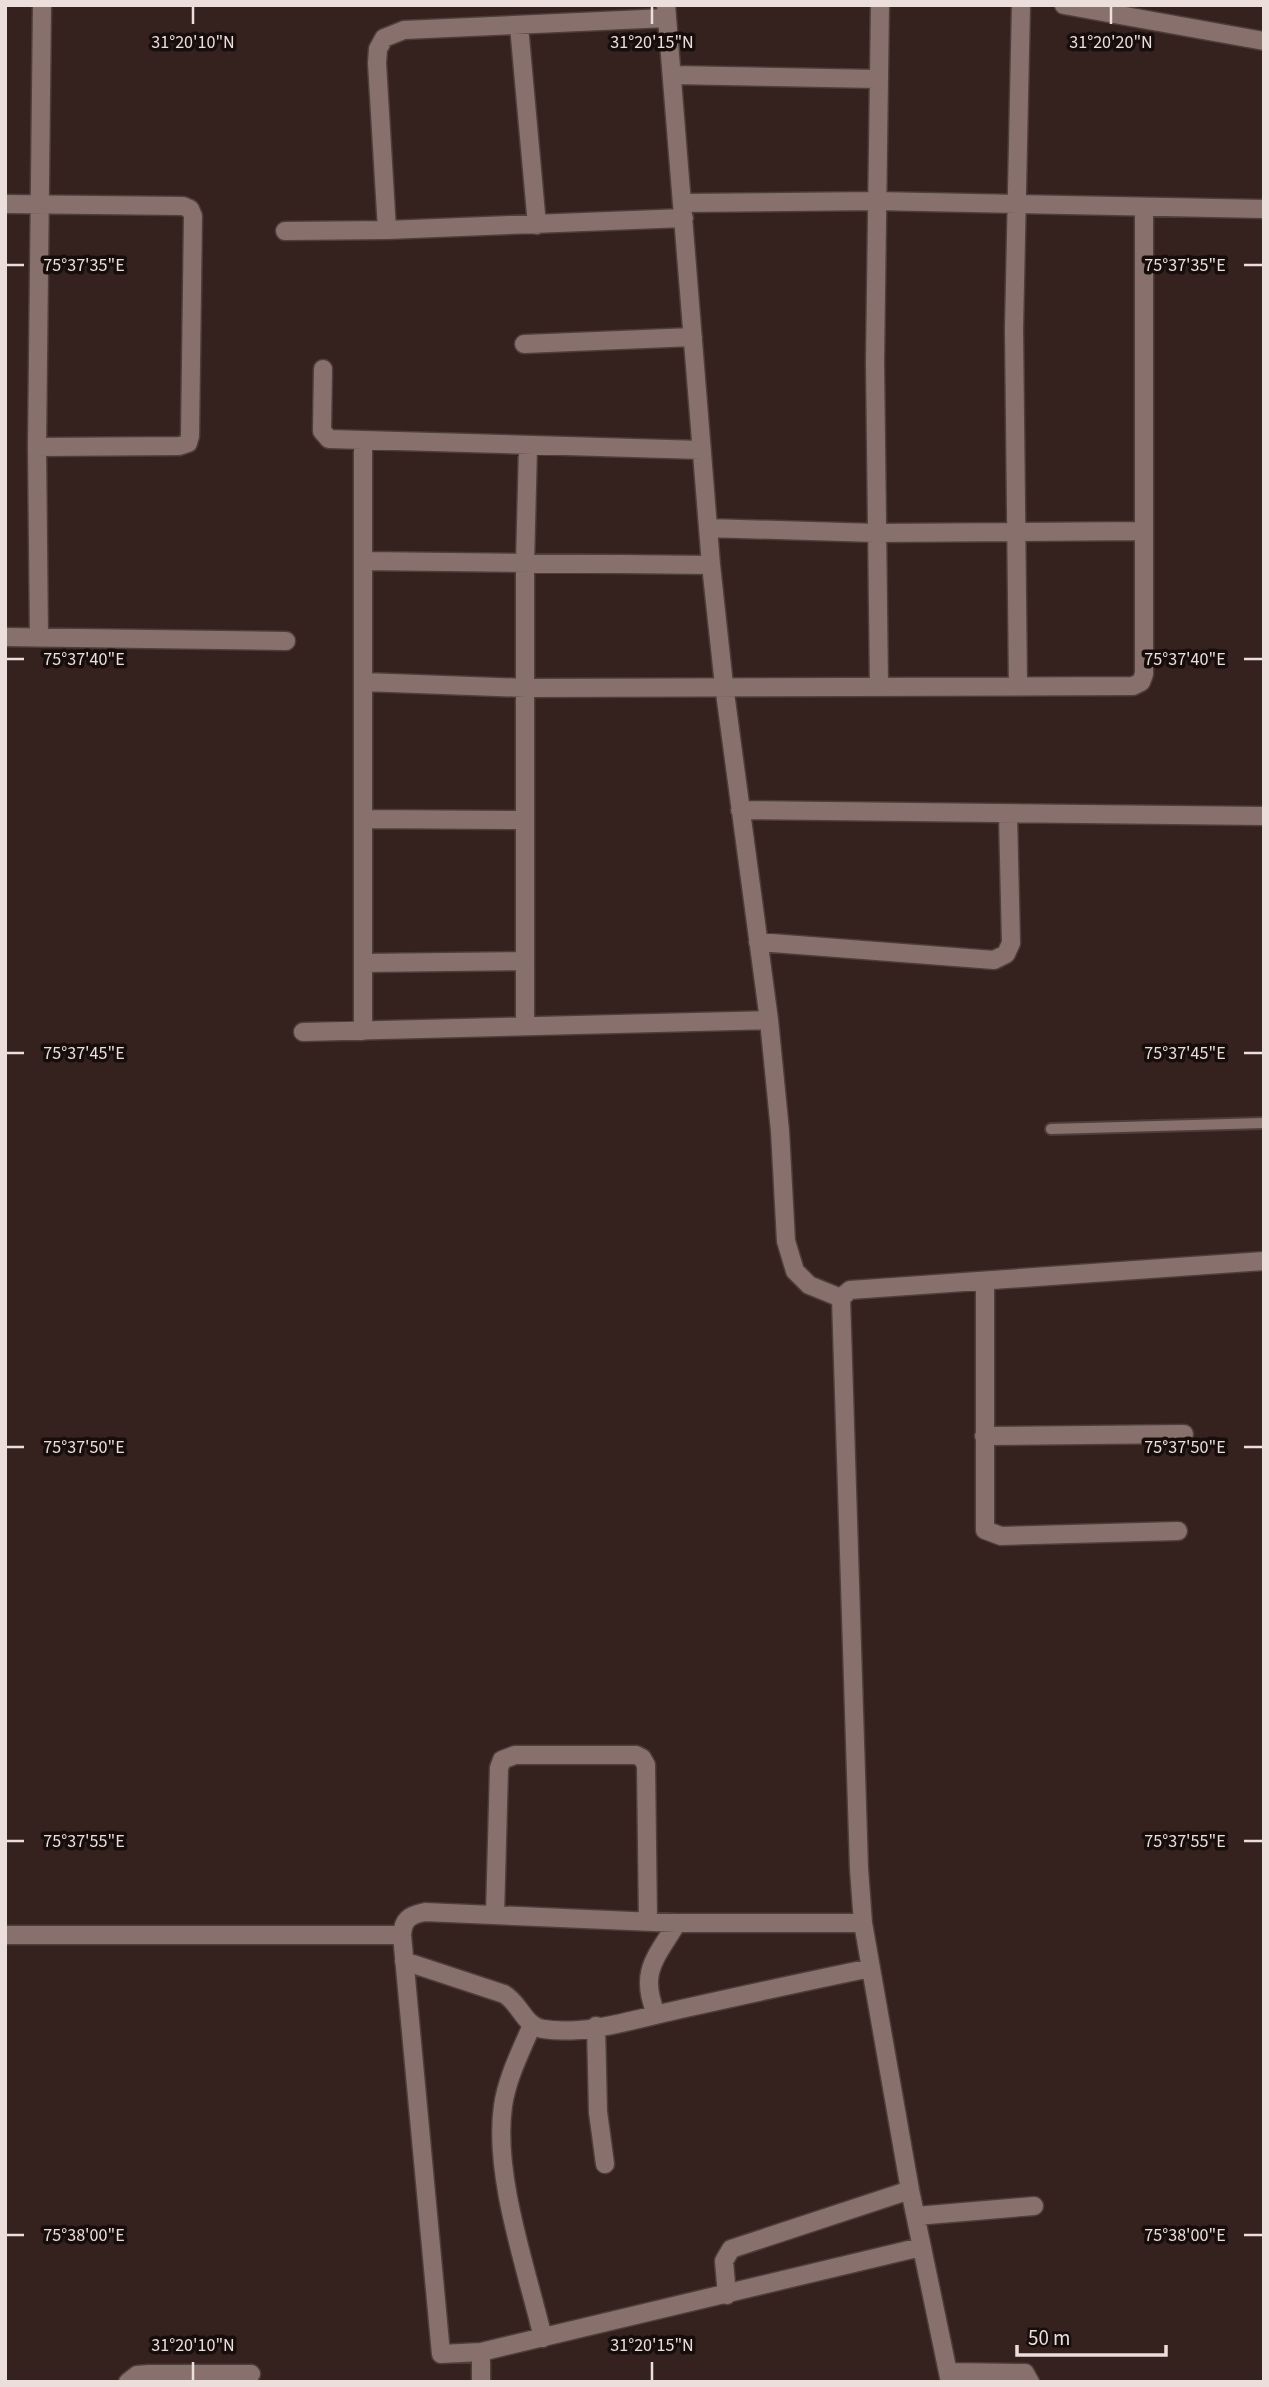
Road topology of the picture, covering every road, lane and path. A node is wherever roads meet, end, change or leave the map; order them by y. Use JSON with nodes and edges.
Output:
{"nodes":[{"id":1,"x":42,"y":5,"type":"edge"},
{"id":2,"x":880,"y":5,"type":"edge"},
{"id":3,"x":1021,"y":5,"type":"edge"},
{"id":4,"x":1064,"y":5,"type":"edge"},
{"id":5,"x":667,"y":12,"type":"edge"},
{"id":6,"x":519,"y":26,"type":"junction"},
{"id":7,"x":1264,"y":41,"type":"edge"},
{"id":8,"x":673,"y":75,"type":"junction"},
{"id":9,"x":877,"y":79,"type":"junction"},
{"id":10,"x":876,"y":201,"type":"junction"},
{"id":11,"x":5,"y":204,"type":"edge"},
{"id":12,"x":1016,"y":204,"type":"junction"},
{"id":13,"x":38,"y":205,"type":"junction"},
{"id":14,"x":1144,"y":207,"type":"junction"},
{"id":15,"x":1264,"y":209,"type":"edge"},
{"id":16,"x":683,"y":211,"type":"junction"},
{"id":17,"x":537,"y":225,"type":"junction"},
{"id":18,"x":387,"y":230,"type":"junction"},
{"id":19,"x":285,"y":231,"type":"dead end"},
{"id":20,"x":693,"y":337,"type":"junction"},
{"id":21,"x":524,"y":344,"type":"dead end"},
{"id":22,"x":323,"y":369,"type":"dead end"},
{"id":23,"x":362,"y":441,"type":"junction"},
{"id":24,"x":37,"y":447,"type":"junction"},
{"id":25,"x":528,"y":447,"type":"junction"},
{"id":26,"x":701,"y":450,"type":"junction"},
{"id":27,"x":708,"y":528,"type":"junction"},
{"id":28,"x":1143,"y":531,"type":"junction"},
{"id":29,"x":876,"y":533,"type":"junction"},
{"id":30,"x":1016,"y":534,"type":"junction"},
{"id":31,"x":362,"y":561,"type":"junction"},
{"id":32,"x":525,"y":564,"type":"junction"},
{"id":33,"x":711,"y":565,"type":"junction"},
{"id":34,"x":5,"y":637,"type":"edge"},
{"id":35,"x":38,"y":637,"type":"junction"},
{"id":36,"x":286,"y":641,"type":"dead end"},
{"id":37,"x":364,"y":682,"type":"junction"},
{"id":38,"x":724,"y":685,"type":"junction"},
{"id":39,"x":879,"y":686,"type":"junction"},
{"id":40,"x":1018,"y":686,"type":"junction"},
{"id":41,"x":526,"y":688,"type":"junction"},
{"id":42,"x":740,"y":810,"type":"junction"},
{"id":43,"x":1008,"y":815,"type":"junction"},
{"id":44,"x":1264,"y":816,"type":"edge"},
{"id":45,"x":364,"y":819,"type":"junction"},
{"id":46,"x":525,"y":820,"type":"junction"},
{"id":47,"x":758,"y":943,"type":"junction"},
{"id":48,"x":525,"y":961,"type":"junction"},
{"id":49,"x":363,"y":963,"type":"junction"},
{"id":50,"x":769,"y":1020,"type":"junction"},
{"id":51,"x":525,"y":1026,"type":"junction"},
{"id":52,"x":363,"y":1031,"type":"junction"},
{"id":53,"x":303,"y":1032,"type":"dead end"},
{"id":54,"x":1264,"y":1123,"type":"edge"},
{"id":55,"x":1051,"y":1129,"type":"dead end"},
{"id":56,"x":1264,"y":1261,"type":"edge"},
{"id":57,"x":985,"y":1281,"type":"junction"},
{"id":58,"x":841,"y":1298,"type":"junction"},
{"id":59,"x":1184,"y":1434,"type":"dead end"},
{"id":60,"x":984,"y":1436,"type":"junction"},
{"id":61,"x":1178,"y":1531,"type":"dead end"},
{"id":62,"x":495,"y":1915,"type":"junction"},
{"id":63,"x":648,"y":1922,"type":"junction"},
{"id":64,"x":677,"y":1923,"type":"junction"},
{"id":65,"x":863,"y":1923,"type":"junction"},
{"id":66,"x":5,"y":1934,"type":"edge"},
{"id":67,"x":402,"y":1936,"type":"junction"},
{"id":68,"x":404,"y":1961,"type":"junction"},
{"id":69,"x":871,"y":1968,"type":"junction"},
{"id":70,"x":656,"y":2014,"type":"junction"},
{"id":71,"x":532,"y":2025,"type":"junction"},
{"id":72,"x":596,"y":2026,"type":"junction"},
{"id":73,"x":605,"y":2164,"type":"dead end"},
{"id":74,"x":909,"y":2190,"type":"junction"},
{"id":75,"x":1034,"y":2206,"type":"dead end"},
{"id":76,"x":916,"y":2216,"type":"junction"},
{"id":77,"x":921,"y":2247,"type":"junction"},
{"id":78,"x":727,"y":2295,"type":"junction"},
{"id":79,"x":543,"y":2338,"type":"junction"},
{"id":80,"x":481,"y":2353,"type":"junction"},
{"id":81,"x":251,"y":2374,"type":"dead end"},
{"id":82,"x":950,"y":2377,"type":"edge"},
{"id":83,"x":128,"y":2382,"type":"edge"},
{"id":84,"x":481,"y":2382,"type":"edge"},
{"id":85,"x":1030,"y":2382,"type":"edge"}],
"edges":[{"from":1,"to":13,"type":"street"},
{"from":2,"to":9,"type":"street"},
{"from":3,"to":12,"type":"street"},
{"from":4,"to":7,"type":"street"},
{"from":5,"to":6,"type":"street"},
{"from":5,"to":8,"type":"street"},
{"from":6,"to":17,"type":"street"},
{"from":6,"to":18,"type":"street"},
{"from":8,"to":9,"type":"street"},
{"from":8,"to":16,"type":"street"},
{"from":9,"to":10,"type":"street"},
{"from":10,"to":12,"type":"street"},
{"from":10,"to":16,"type":"street"},
{"from":10,"to":29,"type":"street"},
{"from":11,"to":13,"type":"street"},
{"from":12,"to":14,"type":"street"},
{"from":12,"to":30,"type":"street"},
{"from":13,"to":24,"type":"street"},
{"from":13,"to":24,"type":"street"},
{"from":14,"to":15,"type":"street"},
{"from":14,"to":28,"type":"street"},
{"from":16,"to":17,"type":"street"},
{"from":16,"to":20,"type":"street"},
{"from":17,"to":18,"type":"street"},
{"from":18,"to":19,"type":"street"},
{"from":20,"to":21,"type":"street"},
{"from":20,"to":26,"type":"street"},
{"from":22,"to":23,"type":"street"},
{"from":23,"to":25,"type":"street"},
{"from":23,"to":31,"type":"street"},
{"from":24,"to":35,"type":"street"},
{"from":25,"to":26,"type":"street"},
{"from":25,"to":32,"type":"street"},
{"from":26,"to":27,"type":"street"},
{"from":27,"to":29,"type":"street"},
{"from":27,"to":33,"type":"street"},
{"from":28,"to":30,"type":"street"},
{"from":28,"to":40,"type":"street"},
{"from":29,"to":30,"type":"street"},
{"from":29,"to":39,"type":"street"},
{"from":30,"to":40,"type":"street"},
{"from":31,"to":32,"type":"street"},
{"from":31,"to":37,"type":"street"},
{"from":32,"to":33,"type":"street"},
{"from":32,"to":41,"type":"street"},
{"from":33,"to":38,"type":"street"},
{"from":34,"to":35,"type":"street"},
{"from":35,"to":36,"type":"street"},
{"from":37,"to":41,"type":"street"},
{"from":37,"to":45,"type":"street"},
{"from":38,"to":39,"type":"street"},
{"from":38,"to":41,"type":"street"},
{"from":38,"to":42,"type":"street"},
{"from":39,"to":40,"type":"street"},
{"from":41,"to":46,"type":"street"},
{"from":42,"to":43,"type":"street"},
{"from":42,"to":47,"type":"street"},
{"from":43,"to":44,"type":"street"},
{"from":43,"to":47,"type":"street"},
{"from":45,"to":46,"type":"street"},
{"from":45,"to":49,"type":"street"},
{"from":46,"to":48,"type":"street"},
{"from":47,"to":50,"type":"street"},
{"from":48,"to":49,"type":"street"},
{"from":48,"to":51,"type":"street"},
{"from":49,"to":52,"type":"street"},
{"from":50,"to":51,"type":"street"},
{"from":50,"to":58,"type":"street"},
{"from":51,"to":52,"type":"street"},
{"from":52,"to":53,"type":"street"},
{"from":54,"to":55,"type":"lane"},
{"from":56,"to":57,"type":"street"},
{"from":57,"to":58,"type":"street"},
{"from":57,"to":60,"type":"street"},
{"from":58,"to":65,"type":"street"},
{"from":59,"to":60,"type":"street"},
{"from":60,"to":61,"type":"street"},
{"from":62,"to":63,"type":"street"},
{"from":62,"to":63,"type":"street"},
{"from":62,"to":67,"type":"street"},
{"from":63,"to":64,"type":"street"},
{"from":64,"to":65,"type":"street"},
{"from":64,"to":70,"type":"street"},
{"from":65,"to":69,"type":"street"},
{"from":66,"to":67,"type":"street"},
{"from":67,"to":68,"type":"street"},
{"from":68,"to":71,"type":"street"},
{"from":68,"to":80,"type":"street"},
{"from":69,"to":70,"type":"street"},
{"from":69,"to":74,"type":"street"},
{"from":70,"to":72,"type":"street"},
{"from":71,"to":72,"type":"street"},
{"from":71,"to":79,"type":"street"},
{"from":72,"to":73,"type":"street"},
{"from":74,"to":76,"type":"street"},
{"from":74,"to":78,"type":"street"},
{"from":75,"to":76,"type":"street"},
{"from":76,"to":77,"type":"street"},
{"from":77,"to":78,"type":"street"},
{"from":77,"to":82,"type":"street"},
{"from":78,"to":79,"type":"street"},
{"from":79,"to":80,"type":"street"},
{"from":80,"to":84,"type":"street"},
{"from":81,"to":83,"type":"street"},
{"from":82,"to":85,"type":"street"}]}
